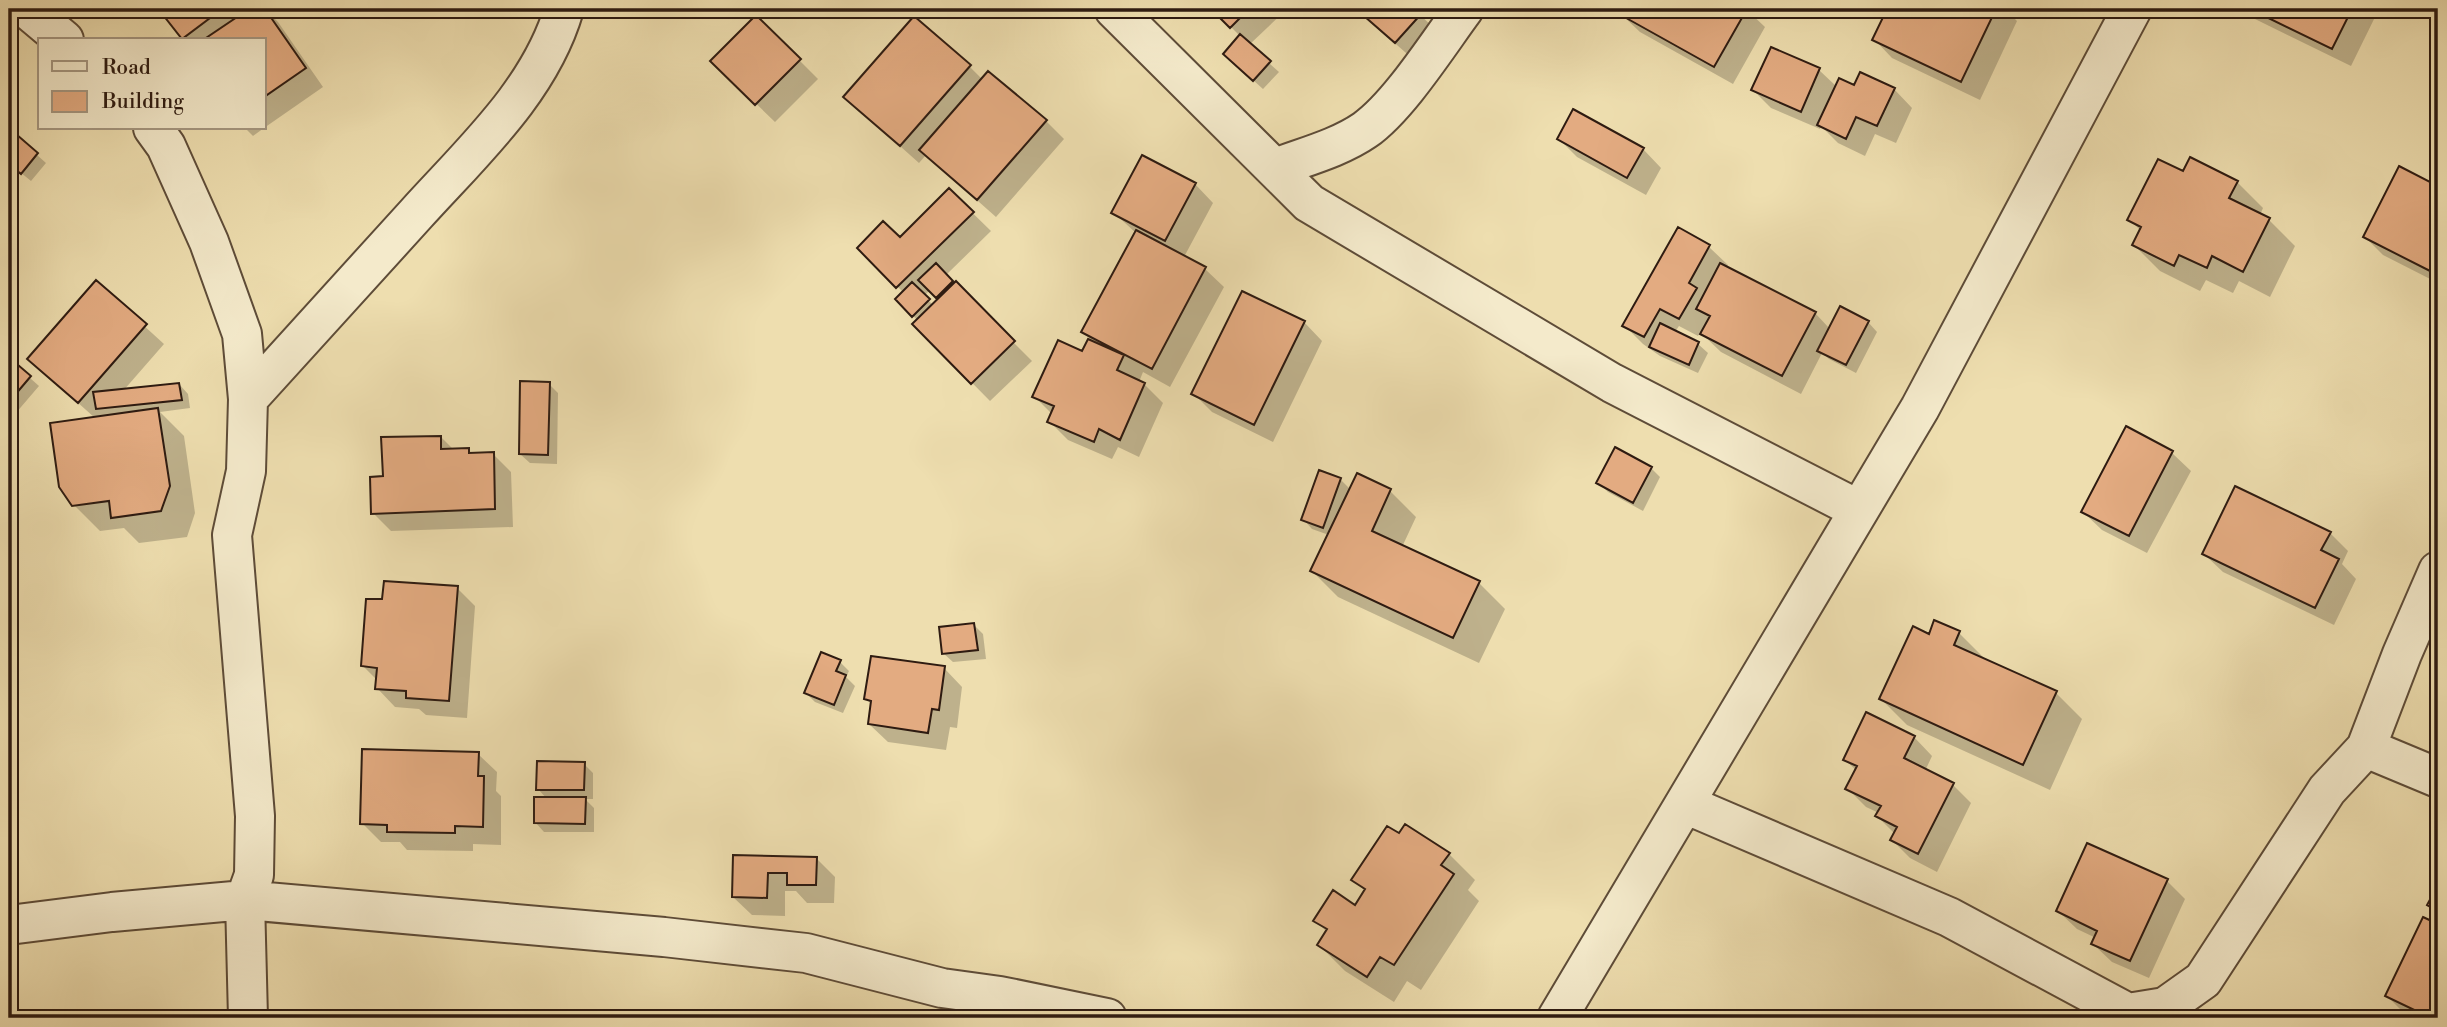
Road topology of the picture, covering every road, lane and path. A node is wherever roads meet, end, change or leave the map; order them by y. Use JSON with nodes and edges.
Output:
{"nodes":[{"id":1,"x":27,"y":9,"type":"edge"},
{"id":2,"x":564,"y":9,"type":"edge"},
{"id":3,"x":1114,"y":9,"type":"edge"},
{"id":4,"x":1464,"y":9,"type":"edge"},
{"id":5,"x":2132,"y":9,"type":"edge"},
{"id":6,"x":62,"y":38,"type":"edge"},
{"id":7,"x":154,"y":130,"type":"edge"},
{"id":8,"x":1275,"y":168,"type":"junction"},
{"id":9,"x":248,"y":399,"type":"junction"},
{"id":10,"x":1859,"y":510,"type":"junction"},
{"id":11,"x":2438,"y":570,"type":"edge"},
{"id":12,"x":2366,"y":748,"type":"junction"},
{"id":13,"x":2438,"y":778,"type":"edge"},
{"id":14,"x":1685,"y":804,"type":"junction"},
{"id":15,"x":245,"y":900,"type":"junction"},
{"id":16,"x":9,"y":925,"type":"edge"},
{"id":17,"x":248,"y":1018,"type":"edge"},
{"id":18,"x":1107,"y":1018,"type":"edge"},
{"id":19,"x":1557,"y":1018,"type":"edge"}],
"edges":[{"from":1,"to":6,"type":"street"},
{"from":2,"to":9,"type":"street"},
{"from":3,"to":8,"type":"street"},
{"from":4,"to":8,"type":"street"},
{"from":5,"to":10,"type":"street"},
{"from":7,"to":9,"type":"street"},
{"from":8,"to":10,"type":"street"},
{"from":9,"to":15,"type":"street"},
{"from":10,"to":14,"type":"street"},
{"from":11,"to":12,"type":"street"},
{"from":12,"to":13,"type":"street"},
{"from":12,"to":14,"type":"street"},
{"from":14,"to":19,"type":"street"},
{"from":15,"to":16,"type":"street"},
{"from":15,"to":17,"type":"street"},
{"from":15,"to":18,"type":"street"}]}
